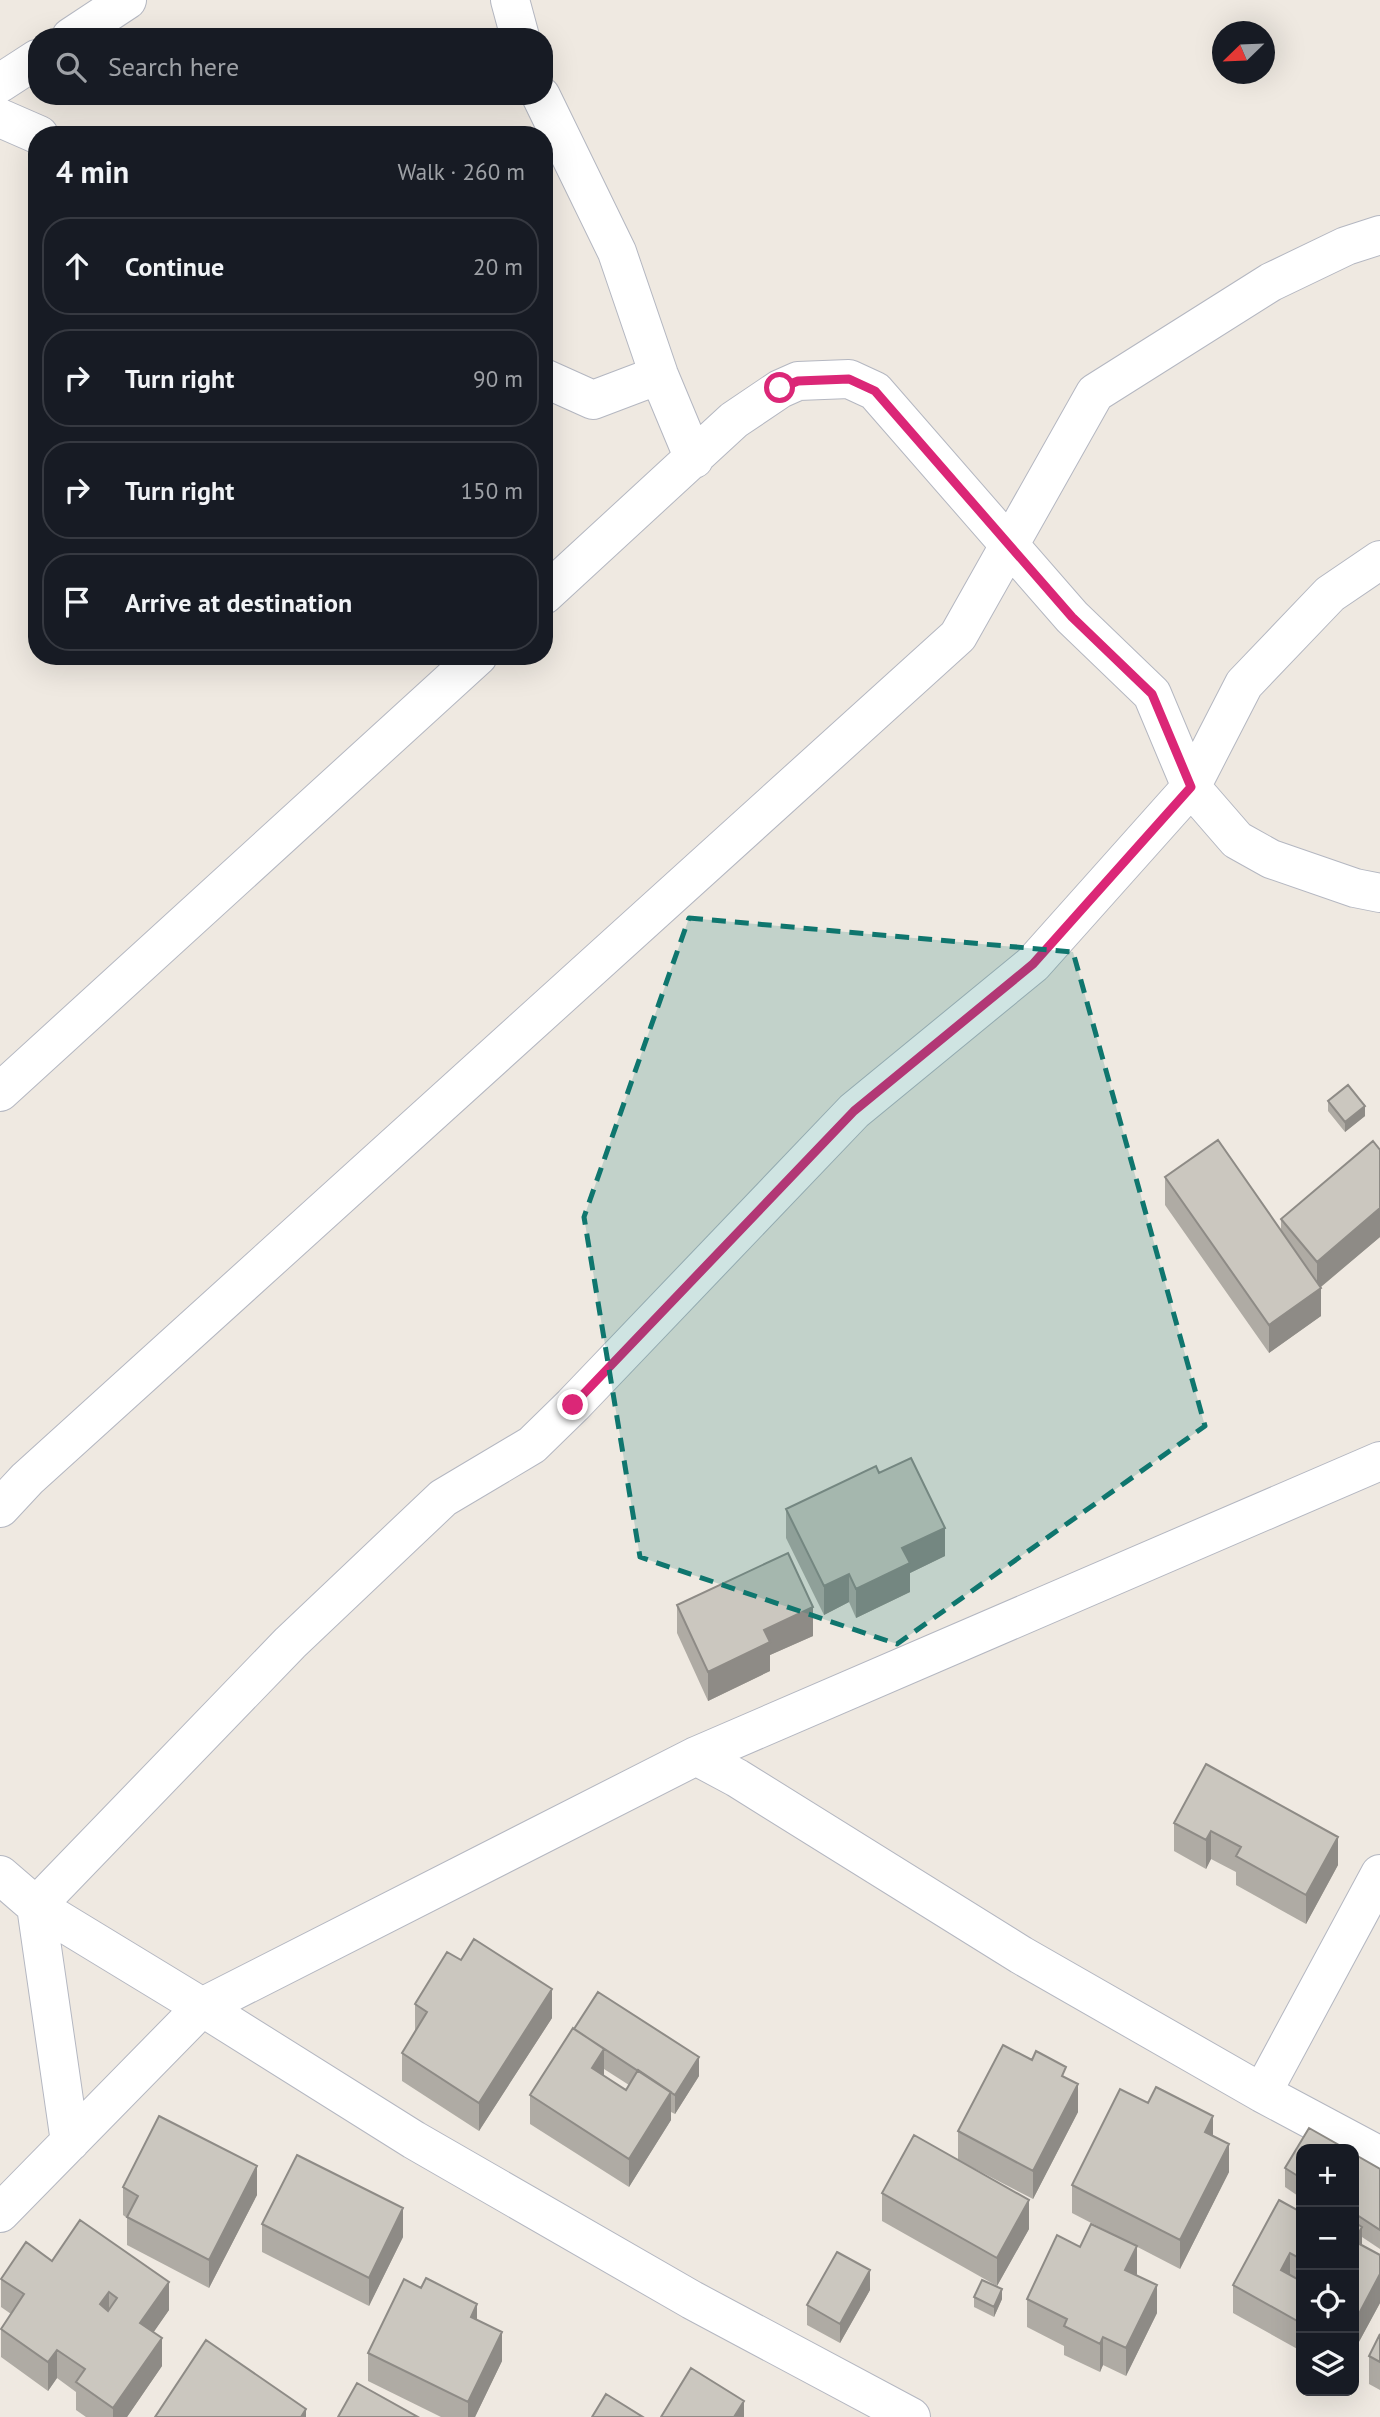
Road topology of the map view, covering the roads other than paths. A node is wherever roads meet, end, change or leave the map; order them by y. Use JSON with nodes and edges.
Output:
{"nodes":[{"id":1,"x":127,"y":0,"type":"edge"},
{"id":2,"x":510,"y":0,"type":"edge"},
{"id":3,"x":85,"y":28,"type":"edge"},
{"id":4,"x":518,"y":28,"type":"edge"},
{"id":5,"x":28,"y":65,"type":"edge"},
{"id":6,"x":0,"y":83,"type":"edge"},
{"id":7,"x":545,"y":105,"type":"edge"},
{"id":8,"x":0,"y":118,"type":"edge"},
{"id":9,"x":28,"y":130,"type":"edge"},
{"id":10,"x":1380,"y":235,"type":"edge"},
{"id":11,"x":659,"y":375,"type":"junction"},
{"id":12,"x":553,"y":382,"type":"edge"},
{"id":13,"x":694,"y":459,"type":"junction"},
{"id":14,"x":1009,"y":547,"type":"junction"},
{"id":15,"x":1380,"y":560,"type":"edge"},
{"id":16,"x":553,"y":587,"type":"edge"},
{"id":17,"x":468,"y":665,"type":"edge"},
{"id":18,"x":1191,"y":787,"type":"junction"},
{"id":19,"x":1380,"y":893,"type":"edge"},
{"id":20,"x":0,"y":1092,"type":"edge"},
{"id":21,"x":1380,"y":1461,"type":"edge"},
{"id":22,"x":0,"y":1508,"type":"edge"},
{"id":23,"x":696,"y":1756,"type":"junction"},
{"id":24,"x":1380,"y":1874,"type":"edge"},
{"id":25,"x":0,"y":1875,"type":"edge"},
{"id":26,"x":36,"y":1906,"type":"junction"},
{"id":27,"x":202,"y":2007,"type":"junction"},
{"id":28,"x":1262,"y":2093,"type":"junction"},
{"id":29,"x":70,"y":2142,"type":"junction"},
{"id":30,"x":1380,"y":2156,"type":"edge"},
{"id":31,"x":0,"y":2213,"type":"edge"},
{"id":32,"x":911,"y":2417,"type":"edge"}],
"edges":[{"from":1,"to":3,"type":"street"},
{"from":2,"to":4,"type":"street"},
{"from":5,"to":6,"type":"street"},
{"from":7,"to":11,"type":"street"},
{"from":8,"to":9,"type":"street"},
{"from":10,"to":14,"type":"street"},
{"from":11,"to":12,"type":"street"},
{"from":11,"to":13,"type":"street"},
{"from":13,"to":14,"type":"street"},
{"from":13,"to":16,"type":"street"},
{"from":14,"to":18,"type":"street"},
{"from":14,"to":22,"type":"street"},
{"from":15,"to":18,"type":"street"},
{"from":17,"to":20,"type":"street"},
{"from":18,"to":19,"type":"street"},
{"from":18,"to":26,"type":"street"},
{"from":21,"to":23,"type":"street"},
{"from":23,"to":27,"type":"street"},
{"from":23,"to":28,"type":"street"},
{"from":24,"to":28,"type":"street"},
{"from":25,"to":26,"type":"street"},
{"from":26,"to":27,"type":"street"},
{"from":26,"to":29,"type":"street"},
{"from":27,"to":29,"type":"street"},
{"from":27,"to":32,"type":"street"},
{"from":28,"to":30,"type":"street"},
{"from":29,"to":31,"type":"street"}]}
